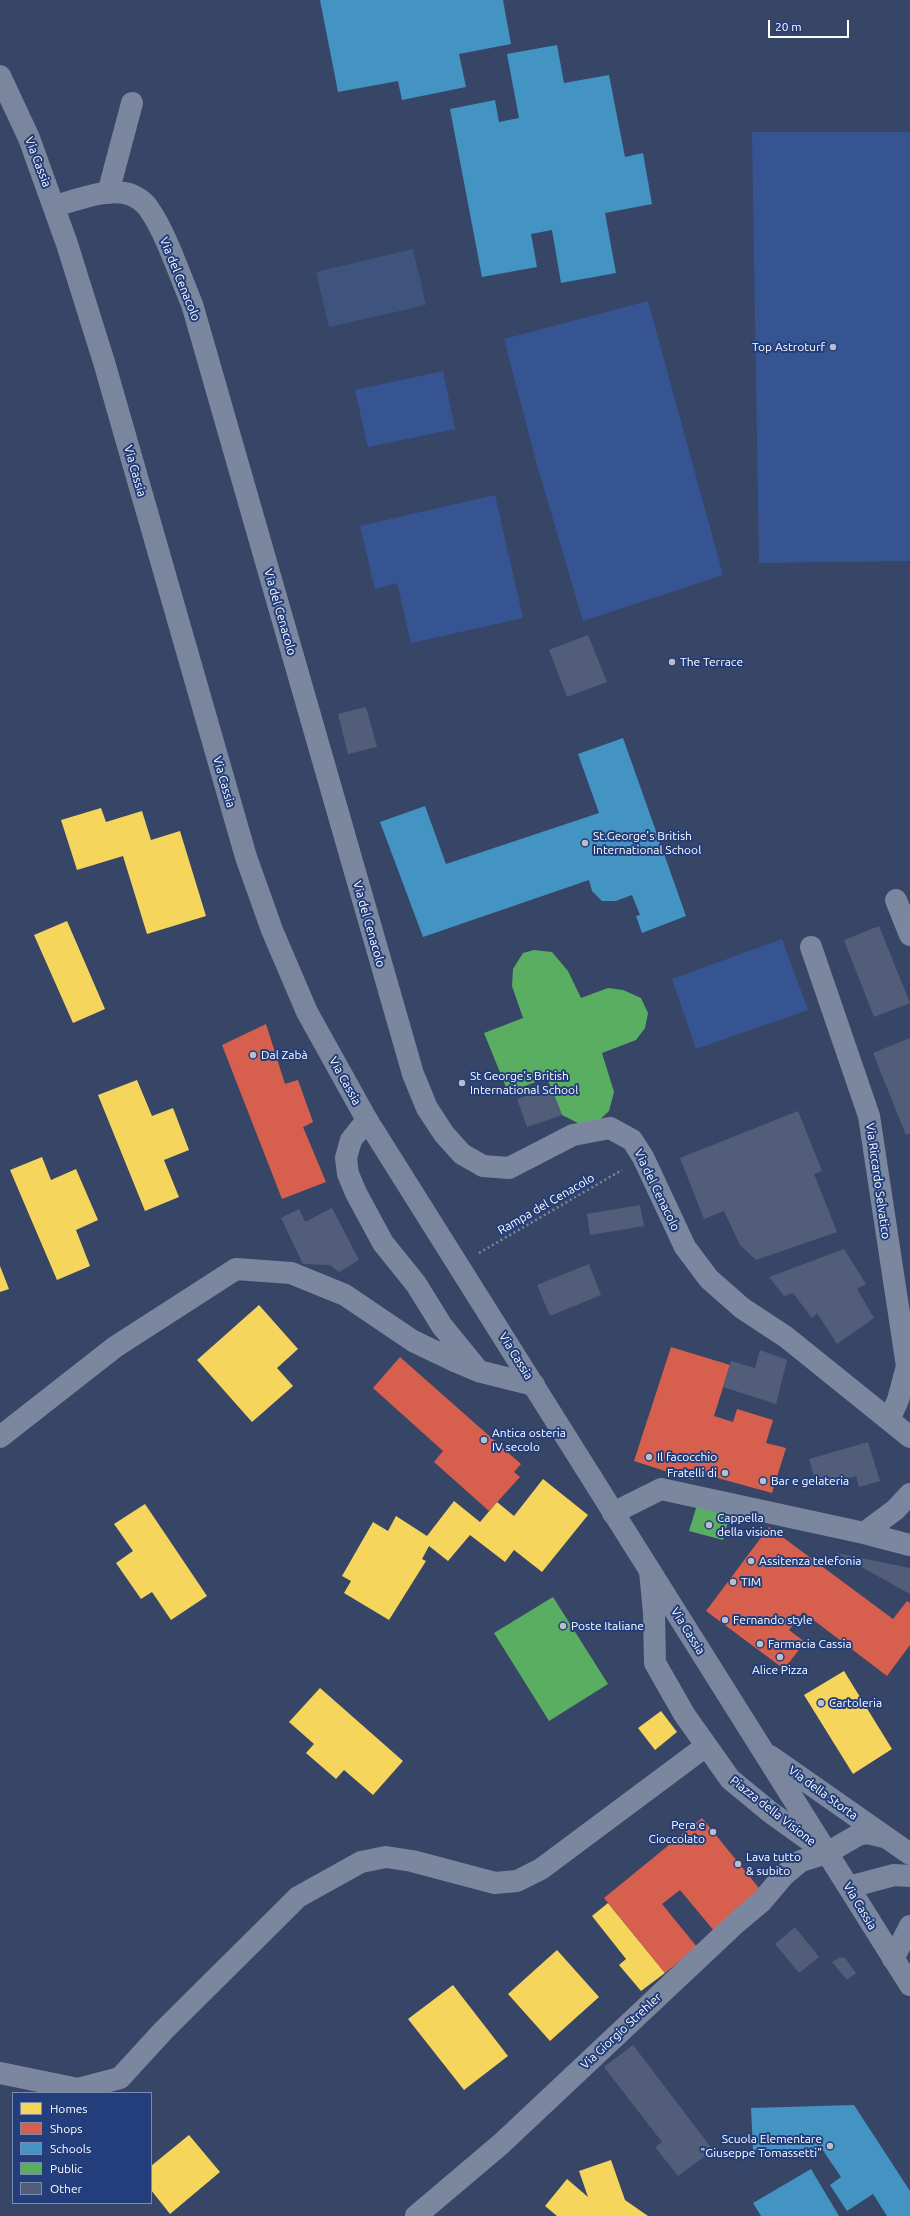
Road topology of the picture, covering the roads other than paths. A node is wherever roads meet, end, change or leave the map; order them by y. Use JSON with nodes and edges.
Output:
{"nodes":[{"id":1,"x":0,"y":76,"type":"edge"},
{"id":2,"x":132,"y":103,"type":"dead end"},
{"id":3,"x":108,"y":193,"type":"junction"},
{"id":4,"x":54,"y":206,"type":"junction"},
{"id":5,"x":896,"y":900,"type":"dead end"},
{"id":6,"x":910,"y":935,"type":"edge"},
{"id":7,"x":811,"y":947,"type":"dead end"},
{"id":8,"x":367,"y":1120,"type":"junction"},
{"id":9,"x":908,"y":1363,"type":"edge"},
{"id":10,"x":478,"y":1371,"type":"junction"},
{"id":11,"x":534,"y":1385,"type":"junction"},
{"id":12,"x":889,"y":1420,"type":"junction"},
{"id":13,"x":0,"y":1437,"type":"edge"},
{"id":14,"x":910,"y":1437,"type":"edge"},
{"id":15,"x":910,"y":1494,"type":"edge"},
{"id":16,"x":613,"y":1513,"type":"junction"},
{"id":17,"x":864,"y":1533,"type":"junction"},
{"id":18,"x":910,"y":1545,"type":"edge"},
{"id":19,"x":650,"y":1571,"type":"junction"},
{"id":20,"x":706,"y":1746,"type":"junction"},
{"id":21,"x":761,"y":1749,"type":"junction"},
{"id":22,"x":884,"y":1837,"type":"junction"},
{"id":23,"x":827,"y":1853,"type":"junction"},
{"id":24,"x":910,"y":1854,"type":"edge"},
{"id":25,"x":910,"y":1876,"type":"edge"},
{"id":26,"x":849,"y":1887,"type":"junction"},
{"id":27,"x":910,"y":1926,"type":"edge"},
{"id":28,"x":893,"y":1959,"type":"junction"},
{"id":29,"x":910,"y":1985,"type":"edge"},
{"id":30,"x":0,"y":2073,"type":"edge"},
{"id":31,"x":416,"y":2216,"type":"edge"}],
"edges":[{"from":1,"to":4,"type":"main road","name":"Via Cassia"},
{"from":2,"to":3,"type":"street"},
{"from":3,"to":4,"type":"street","name":"Via del Cenacolo"},
{"from":3,"to":12,"type":"street","name":"Via del Cenacolo"},
{"from":4,"to":8,"type":"main road","name":"Via Cassia"},
{"from":5,"to":6,"type":"street"},
{"from":7,"to":9,"type":"street","name":"Via Riccardo Selvatico"},
{"from":8,"to":10,"type":"street"},
{"from":8,"to":11,"type":"main road","name":"Via Cassia"},
{"from":9,"to":12,"type":"street","name":"Via Riccardo Selvatico"},
{"from":10,"to":11,"type":"street"},
{"from":10,"to":13,"type":"street"},
{"from":11,"to":16,"type":"main road","name":"Via Cassia"},
{"from":12,"to":14,"type":"street","name":"Via del Cenacolo"},
{"from":15,"to":17,"type":"street"},
{"from":16,"to":17,"type":"street"},
{"from":16,"to":19,"type":"main road","name":"Via Cassia"},
{"from":17,"to":18,"type":"street"},
{"from":19,"to":20,"type":"street","name":"Piazza della Visione"},
{"from":19,"to":21,"type":"main road","name":"Via Cassia"},
{"from":20,"to":23,"type":"street","name":"Piazza della Visione"},
{"from":20,"to":30,"type":"street"},
{"from":21,"to":22,"type":"main road","name":"Via della Storta"},
{"from":21,"to":23,"type":"main road","name":"Via Cassia"},
{"from":22,"to":23,"type":"main road","name":"Via della Storta"},
{"from":22,"to":24,"type":"main road","name":"Via della Storta"},
{"from":23,"to":26,"type":"main road","name":"Via Cassia"},
{"from":23,"to":31,"type":"street","name":"Via Giorgio Strehler"},
{"from":25,"to":26,"type":"main road"},
{"from":26,"to":28,"type":"main road","name":"Via Cassia"},
{"from":27,"to":28,"type":"main road"},
{"from":28,"to":29,"type":"main road","name":"Via Cassia"}]}
